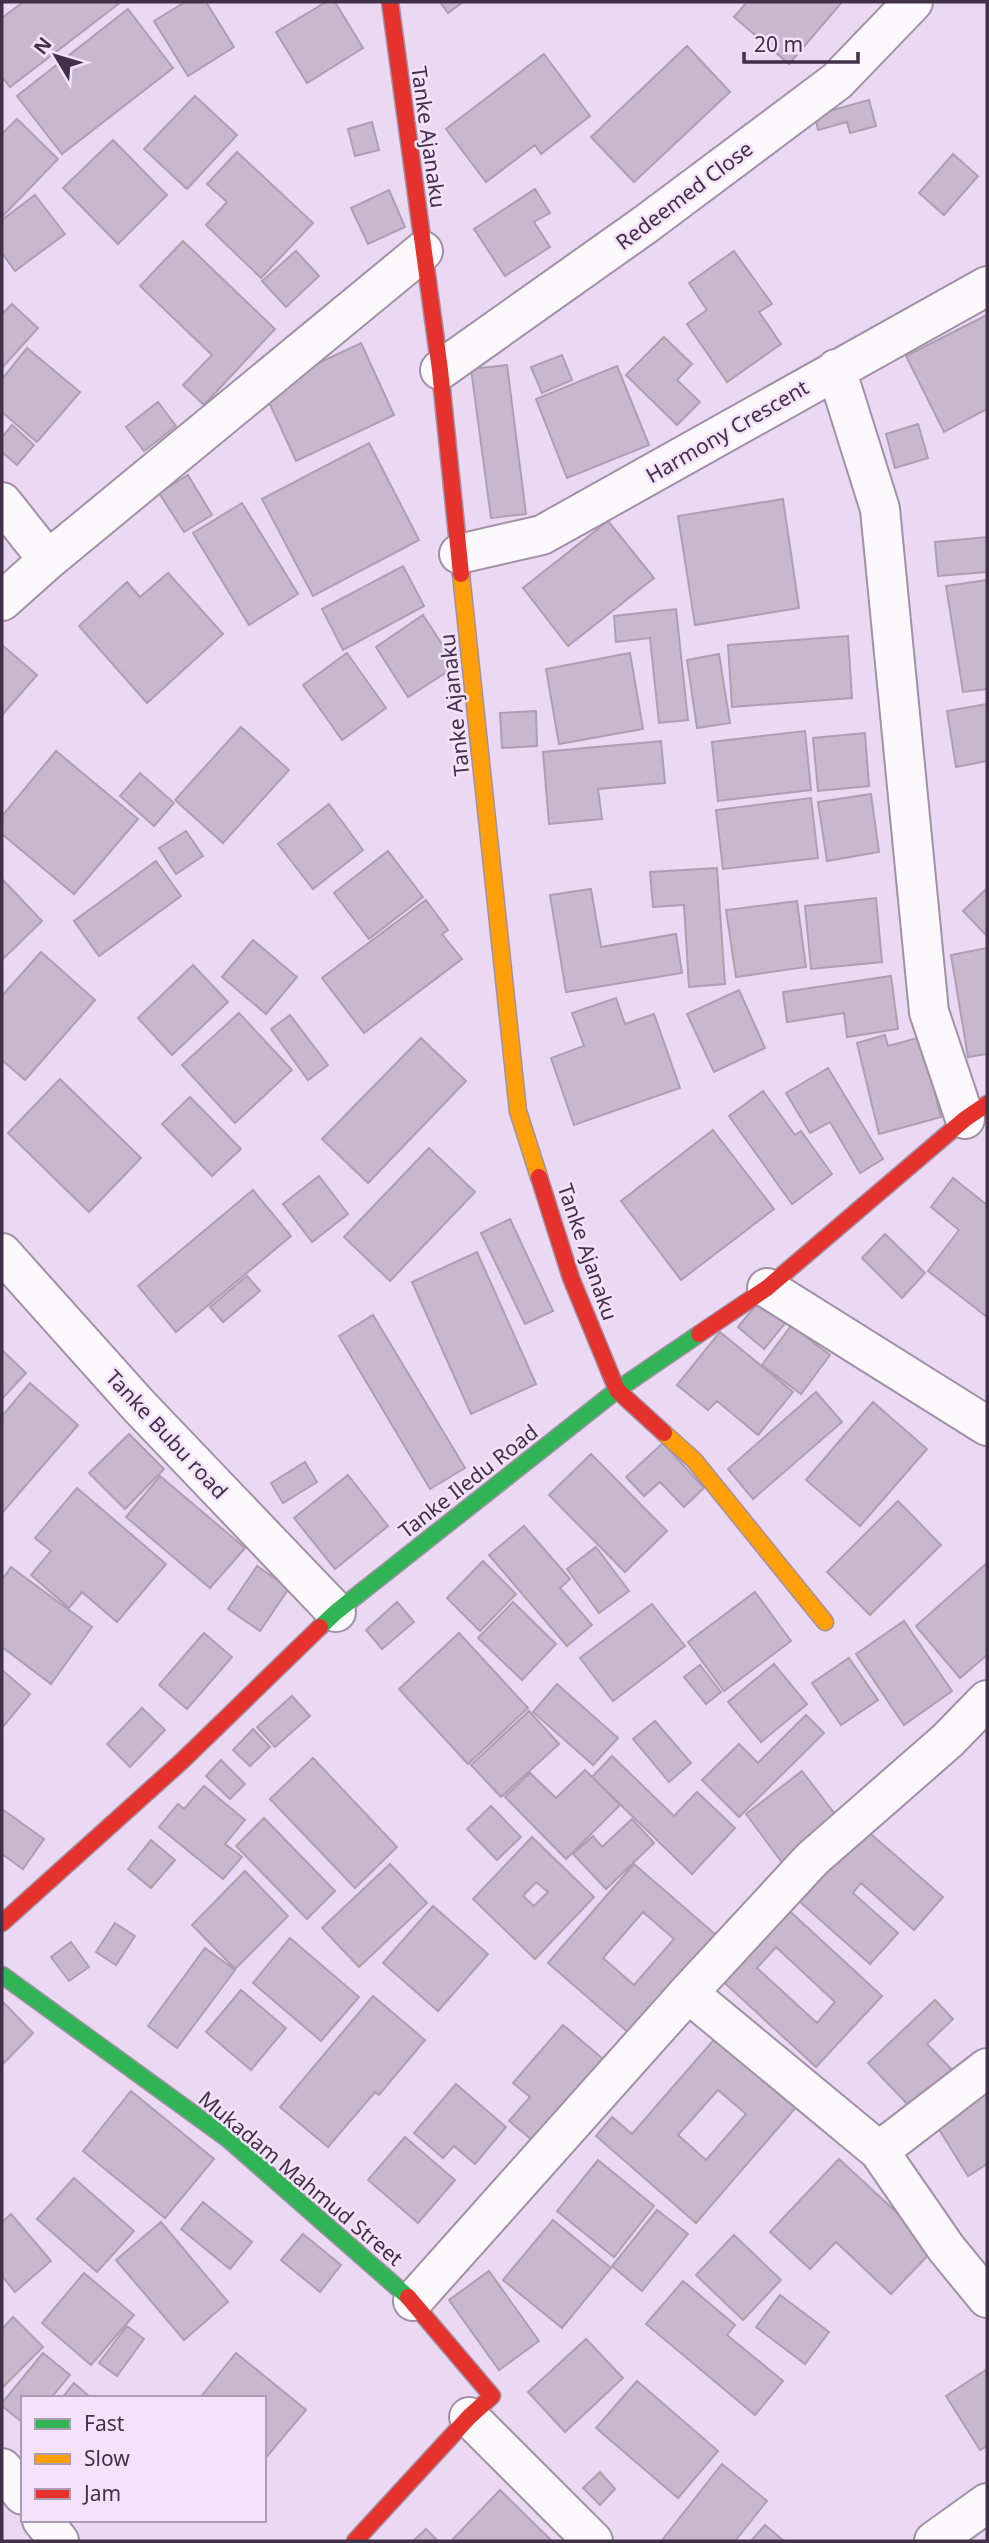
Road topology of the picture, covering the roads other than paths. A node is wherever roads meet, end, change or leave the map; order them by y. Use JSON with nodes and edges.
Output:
{"nodes":[{"id":1,"x":390,"y":2,"type":"edge"},
{"id":2,"x":913,"y":2,"type":"edge"},
{"id":3,"x":423,"y":251,"type":"junction"},
{"id":4,"x":987,"y":286,"type":"edge"},
{"id":5,"x":835,"y":369,"type":"junction"},
{"id":6,"x":440,"y":370,"type":"junction"},
{"id":7,"x":2,"y":502,"type":"edge"},
{"id":8,"x":459,"y":554,"type":"junction"},
{"id":9,"x":48,"y":560,"type":"junction"},
{"id":10,"x":2,"y":601,"type":"edge"},
{"id":11,"x":976,"y":1112,"type":"edge"},
{"id":12,"x":2,"y":1253,"type":"edge"},
{"id":13,"x":767,"y":1288,"type":"junction"},
{"id":14,"x":617,"y":1390,"type":"junction"},
{"id":15,"x":987,"y":1426,"type":"edge"},
{"id":16,"x":336,"y":1612,"type":"junction"},
{"id":17,"x":825,"y":1622,"type":"dead end"},
{"id":18,"x":987,"y":1700,"type":"edge"},
{"id":19,"x":2,"y":1923,"type":"edge"},
{"id":20,"x":2,"y":1975,"type":"edge"},
{"id":21,"x":688,"y":1993,"type":"junction"},
{"id":22,"x":987,"y":2068,"type":"edge"},
{"id":23,"x":879,"y":2151,"type":"junction"},
{"id":24,"x":987,"y":2298,"type":"edge"},
{"id":25,"x":413,"y":2301,"type":"junction"},
{"id":26,"x":469,"y":2417,"type":"junction"},
{"id":27,"x":2,"y":2468,"type":"edge"},
{"id":28,"x":21,"y":2492,"type":"edge"},
{"id":29,"x":987,"y":2503,"type":"edge"},
{"id":30,"x":44,"y":2522,"type":"edge"},
{"id":31,"x":59,"y":2541,"type":"edge"},
{"id":32,"x":355,"y":2541,"type":"edge"},
{"id":33,"x":593,"y":2541,"type":"edge"},
{"id":34,"x":934,"y":2541,"type":"edge"}],
"edges":[{"from":1,"to":3,"type":"street","name":"Tanke Ajanaku"},
{"from":2,"to":6,"type":"street","name":"Redeemed Close"},
{"from":3,"to":6,"type":"street","name":"Tanke Ajanaku"},
{"from":3,"to":9,"type":"street"},
{"from":4,"to":5,"type":"street","name":"Harmony Crescent"},
{"from":5,"to":8,"type":"street","name":"Harmony Crescent"},
{"from":5,"to":11,"type":"street"},
{"from":6,"to":8,"type":"street","name":"Tanke Ajanaku"},
{"from":7,"to":9,"type":"street"},
{"from":8,"to":14,"type":"street","name":"Tanke Ajanaku"},
{"from":9,"to":10,"type":"street"},
{"from":11,"to":13,"type":"street","name":"Tanke Iledu Road"},
{"from":12,"to":16,"type":"street","name":"Tanke Bubu road"},
{"from":13,"to":14,"type":"street","name":"Tanke Iledu Road"},
{"from":13,"to":15,"type":"street"},
{"from":14,"to":16,"type":"street","name":"Tanke Iledu Road"},
{"from":14,"to":17,"type":"street"},
{"from":16,"to":19,"type":"street","name":"Tanke Iledu Road"},
{"from":18,"to":21,"type":"street"},
{"from":20,"to":25,"type":"street","name":"Mukadam Mahmud Street"},
{"from":21,"to":23,"type":"street"},
{"from":21,"to":25,"type":"street"},
{"from":22,"to":23,"type":"street"},
{"from":23,"to":24,"type":"street"},
{"from":25,"to":26,"type":"street","name":"Mukadam Mahmud Street"},
{"from":26,"to":32,"type":"street"},
{"from":26,"to":33,"type":"street"},
{"from":27,"to":28,"type":"street"},
{"from":29,"to":34,"type":"street"},
{"from":30,"to":31,"type":"street"}]}
